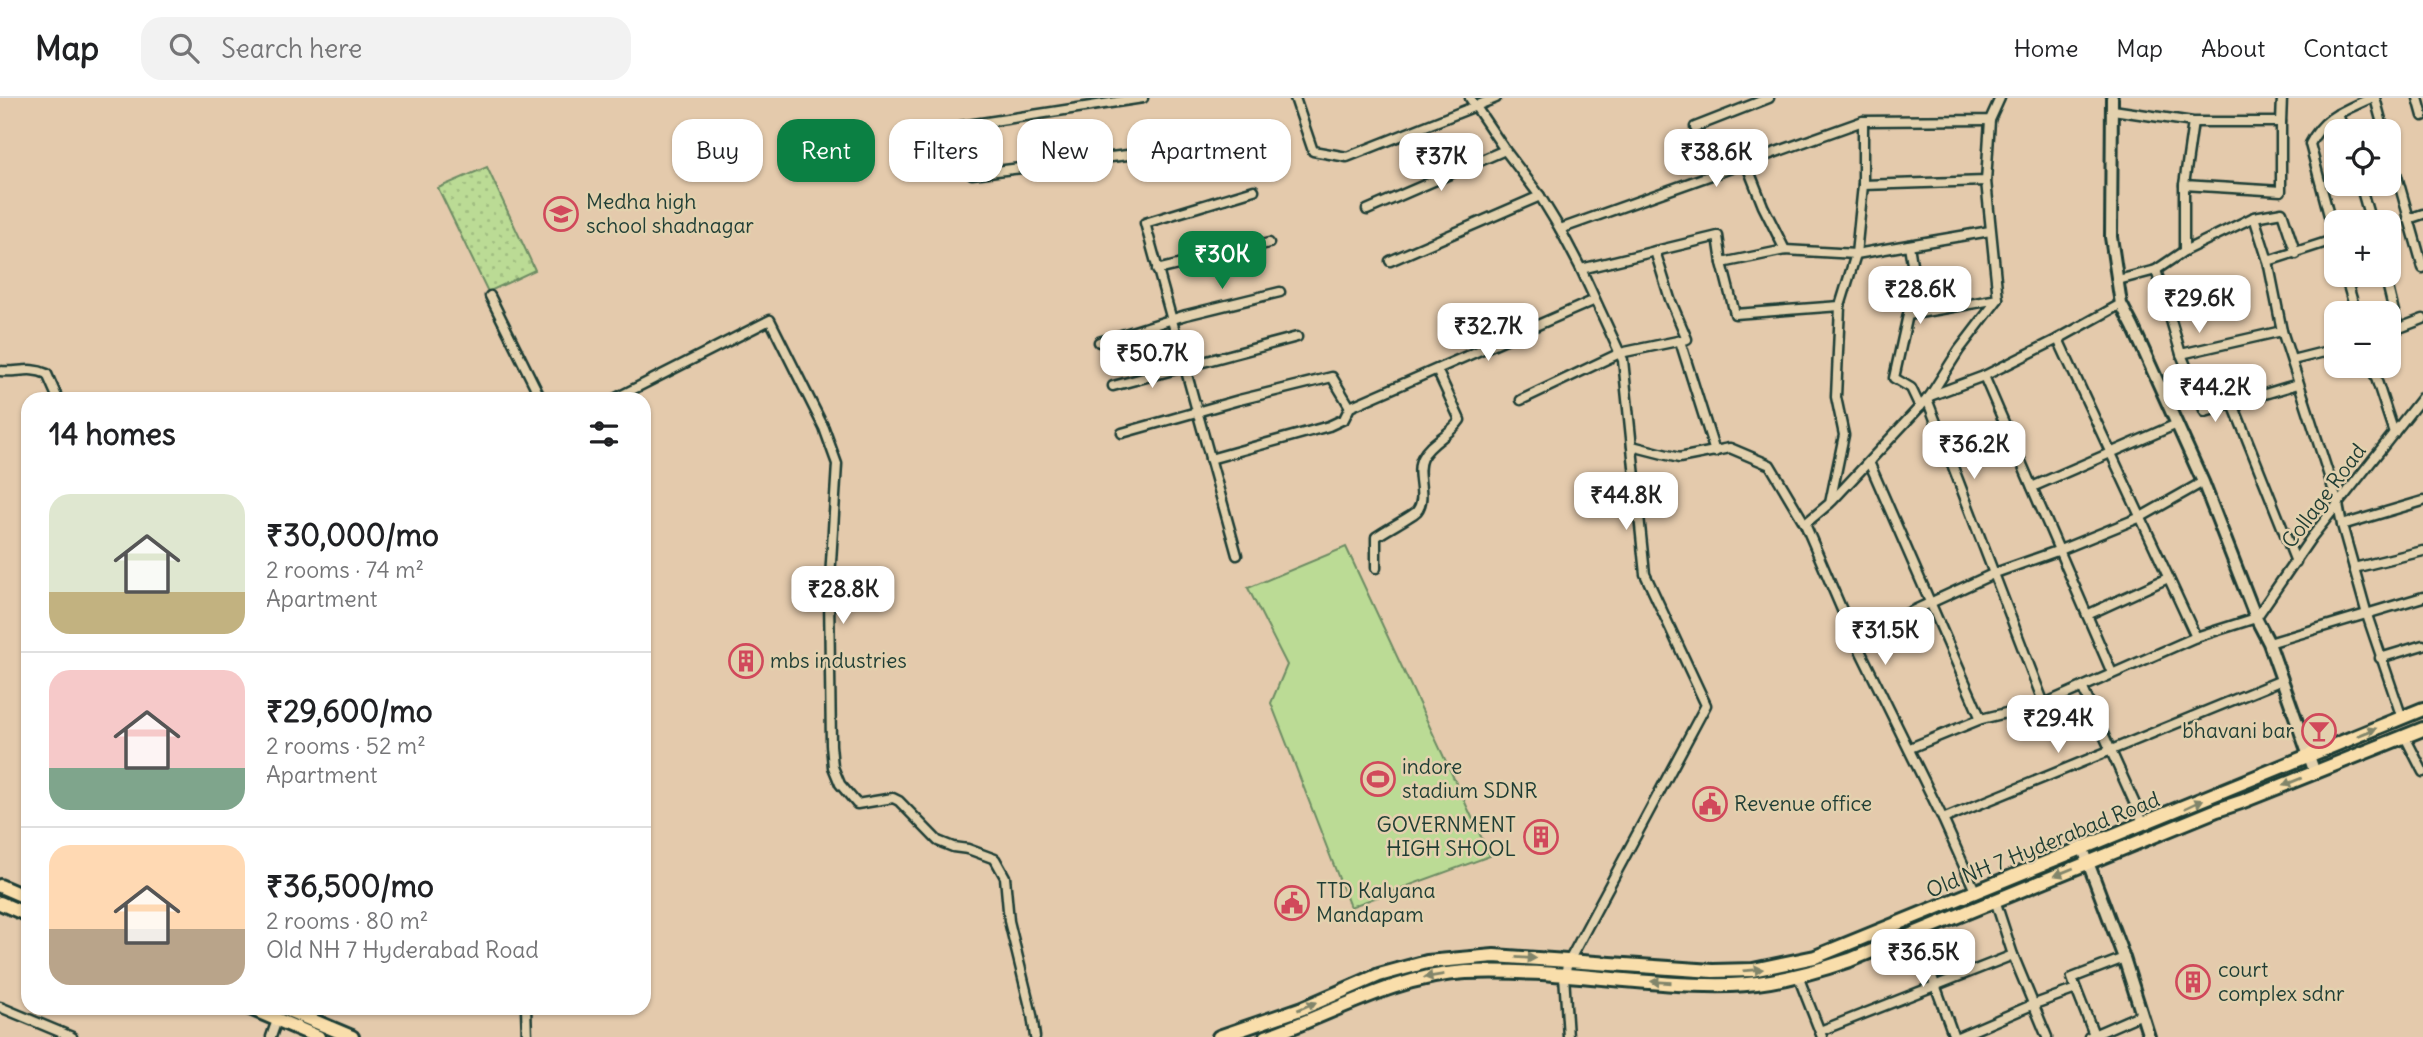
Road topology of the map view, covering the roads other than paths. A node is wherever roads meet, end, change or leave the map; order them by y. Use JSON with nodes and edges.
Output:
{"nodes":[{"id":1,"x":1143,"y":98,"type":"edge"},
{"id":2,"x":1294,"y":98,"type":"edge"},
{"id":3,"x":1471,"y":98,"type":"edge"},
{"id":4,"x":1496,"y":98,"type":"edge"},
{"id":5,"x":1769,"y":98,"type":"edge"},
{"id":6,"x":2000,"y":98,"type":"edge"},
{"id":7,"x":2282,"y":98,"type":"edge"},
{"id":8,"x":2373,"y":98,"type":"edge"},
{"id":9,"x":2418,"y":98,"type":"edge"},
{"id":10,"x":2113,"y":104,"type":"edge"},
{"id":11,"x":1476,"y":106,"type":"junction"},
{"id":12,"x":2338,"y":114,"type":"junction"},
{"id":13,"x":2423,"y":116,"type":"edge"},
{"id":14,"x":2340,"y":119,"type":"edge"},
{"id":15,"x":2380,"y":119,"type":"edge"},
{"id":16,"x":1990,"y":120,"type":"junction"},
{"id":17,"x":1863,"y":121,"type":"junction"},
{"id":18,"x":2193,"y":122,"type":"junction"},
{"id":19,"x":2281,"y":122,"type":"junction"},
{"id":20,"x":1695,"y":127,"type":"dead end"},
{"id":21,"x":1505,"y":150,"type":"junction"},
{"id":22,"x":1127,"y":155,"type":"edge"},
{"id":23,"x":1746,"y":163,"type":"junction"},
{"id":24,"x":1986,"y":181,"type":"junction"},
{"id":25,"x":1863,"y":185,"type":"junction"},
{"id":26,"x":2184,"y":185,"type":"junction"},
{"id":27,"x":1254,"y":191,"type":"dead end"},
{"id":28,"x":2401,"y":193,"type":"edge"},
{"id":29,"x":1540,"y":196,"type":"junction"},
{"id":30,"x":2328,"y":210,"type":"edge"},
{"id":31,"x":1367,"y":211,"type":"dead end"},
{"id":32,"x":2423,"y":215,"type":"edge"},
{"id":33,"x":2254,"y":218,"type":"junction"},
{"id":34,"x":2408,"y":219,"type":"junction"},
{"id":35,"x":1560,"y":229,"type":"junction"},
{"id":36,"x":1990,"y":231,"type":"junction"},
{"id":37,"x":1269,"y":243,"type":"dead end"},
{"id":38,"x":2324,"y":244,"type":"edge"},
{"id":39,"x":1909,"y":245,"type":"junction"},
{"id":40,"x":1785,"y":250,"type":"junction"},
{"id":41,"x":1655,"y":251,"type":"junction"},
{"id":42,"x":2184,"y":251,"type":"junction"},
{"id":43,"x":1856,"y":254,"type":"junction"},
{"id":44,"x":2296,"y":254,"type":"junction"},
{"id":45,"x":1390,"y":261,"type":"dead end"},
{"id":46,"x":2268,"y":261,"type":"junction"},
{"id":47,"x":1722,"y":263,"type":"junction"},
{"id":48,"x":2423,"y":268,"type":"edge"},
{"id":49,"x":1581,"y":269,"type":"junction"},
{"id":50,"x":1157,"y":270,"type":"junction"},
{"id":51,"x":2156,"y":270,"type":"junction"},
{"id":52,"x":2118,"y":280,"type":"junction"},
{"id":53,"x":1280,"y":292,"type":"dead end"},
{"id":54,"x":490,"y":296,"type":"dead end"},
{"id":55,"x":1998,"y":299,"type":"junction"},
{"id":56,"x":1595,"y":300,"type":"junction"},
{"id":57,"x":2121,"y":304,"type":"junction"},
{"id":58,"x":1840,"y":306,"type":"junction"},
{"id":59,"x":1908,"y":315,"type":"junction"},
{"id":60,"x":2423,"y":319,"type":"edge"},
{"id":61,"x":1171,"y":320,"type":"junction"},
{"id":62,"x":2401,"y":327,"type":"edge"},
{"id":63,"x":2282,"y":331,"type":"junction"},
{"id":64,"x":1297,"y":337,"type":"dead end"},
{"id":65,"x":2058,"y":339,"type":"junction"},
{"id":66,"x":1680,"y":341,"type":"junction"},
{"id":67,"x":1099,"y":342,"type":"dead end"},
{"id":68,"x":2324,"y":352,"type":"edge"},
{"id":69,"x":1620,"y":353,"type":"junction"},
{"id":70,"x":2181,"y":354,"type":"junction"},
{"id":71,"x":2292,"y":360,"type":"junction"},
{"id":72,"x":1184,"y":366,"type":"junction"},
{"id":73,"x":1437,"y":370,"type":"junction"},
{"id":74,"x":0,"y":371,"type":"edge"},
{"id":75,"x":1984,"y":376,"type":"junction"},
{"id":76,"x":2376,"y":378,"type":"edge"},
{"id":77,"x":2298,"y":384,"type":"junction"},
{"id":78,"x":1113,"y":386,"type":"dead end"},
{"id":79,"x":55,"y":392,"type":"edge"},
{"id":80,"x":538,"y":392,"type":"edge"},
{"id":81,"x":628,"y":392,"type":"edge"},
{"id":82,"x":2423,"y":396,"type":"edge"},
{"id":83,"x":1928,"y":398,"type":"junction"},
{"id":84,"x":1521,"y":400,"type":"dead end"},
{"id":85,"x":2233,"y":404,"type":"junction"},
{"id":86,"x":1350,"y":407,"type":"junction"},
{"id":87,"x":1920,"y":407,"type":"junction"},
{"id":88,"x":1197,"y":412,"type":"junction"},
{"id":89,"x":2178,"y":424,"type":"junction"},
{"id":90,"x":1122,"y":433,"type":"dead end"},
{"id":91,"x":2393,"y":433,"type":"junction"},
{"id":92,"x":1632,"y":446,"type":"junction"},
{"id":93,"x":1715,"y":452,"type":"junction"},
{"id":94,"x":2111,"y":453,"type":"junction"},
{"id":95,"x":1210,"y":459,"type":"junction"},
{"id":96,"x":1869,"y":462,"type":"junction"},
{"id":97,"x":2203,"y":482,"type":"junction"},
{"id":98,"x":2032,"y":487,"type":"junction"},
{"id":99,"x":2423,"y":501,"type":"edge"},
{"id":100,"x":1830,"y":503,"type":"junction"},
{"id":101,"x":2338,"y":504,"type":"junction"},
{"id":102,"x":2141,"y":517,"type":"junction"},
{"id":103,"x":1805,"y":524,"type":"junction"},
{"id":104,"x":2342,"y":525,"type":"junction"},
{"id":105,"x":2060,"y":550,"type":"junction"},
{"id":106,"x":2423,"y":551,"type":"edge"},
{"id":107,"x":1237,"y":555,"type":"dead end"},
{"id":108,"x":2296,"y":562,"type":"junction"},
{"id":109,"x":1376,"y":568,"type":"dead end"},
{"id":110,"x":2354,"y":568,"type":"junction"},
{"id":111,"x":1995,"y":573,"type":"junction"},
{"id":112,"x":2168,"y":578,"type":"junction"},
{"id":113,"x":2423,"y":597,"type":"edge"},
{"id":114,"x":1931,"y":603,"type":"junction"},
{"id":115,"x":2087,"y":615,"type":"junction"},
{"id":116,"x":2367,"y":615,"type":"junction"},
{"id":117,"x":2256,"y":618,"type":"junction"},
{"id":118,"x":2196,"y":637,"type":"junction"},
{"id":119,"x":1854,"y":638,"type":"junction"},
{"id":120,"x":2270,"y":643,"type":"junction"},
{"id":121,"x":2423,"y":645,"type":"edge"},
{"id":122,"x":2380,"y":657,"type":"junction"},
{"id":123,"x":2112,"y":674,"type":"junction"},
{"id":124,"x":2282,"y":680,"type":"junction"},
{"id":125,"x":2083,"y":689,"type":"junction"},
{"id":126,"x":2044,"y":704,"type":"junction"},
{"id":127,"x":2423,"y":709,"type":"edge"},
{"id":128,"x":2402,"y":718,"type":"junction"},
{"id":129,"x":1981,"y":719,"type":"junction"},
{"id":130,"x":2423,"y":729,"type":"edge"},
{"id":131,"x":2405,"y":737,"type":"junction"},
{"id":132,"x":1910,"y":748,"type":"junction"},
{"id":133,"x":2110,"y":748,"type":"junction"},
{"id":134,"x":2309,"y":755,"type":"junction"},
{"id":135,"x":2423,"y":772,"type":"edge"},
{"id":136,"x":2315,"y":773,"type":"junction"},
{"id":137,"x":1943,"y":819,"type":"junction"},
{"id":138,"x":2144,"y":824,"type":"junction"},
{"id":139,"x":2083,"y":849,"type":"junction"},
{"id":140,"x":2088,"y":862,"type":"junction"},
{"id":141,"x":0,"y":886,"type":"edge"},
{"id":142,"x":1976,"y":893,"type":"junction"},
{"id":143,"x":21,"y":895,"type":"edge"},
{"id":144,"x":1995,"y":900,"type":"junction"},
{"id":145,"x":0,"y":903,"type":"edge"},
{"id":146,"x":21,"y":912,"type":"edge"},
{"id":147,"x":1916,"y":932,"type":"junction"},
{"id":148,"x":2013,"y":955,"type":"junction"},
{"id":149,"x":2124,"y":958,"type":"junction"},
{"id":150,"x":1569,"y":961,"type":"junction"},
{"id":151,"x":1564,"y":975,"type":"junction"},
{"id":152,"x":1798,"y":976,"type":"junction"},
{"id":153,"x":1936,"y":985,"type":"junction"},
{"id":154,"x":2076,"y":989,"type":"junction"},
{"id":155,"x":2032,"y":1005,"type":"junction"},
{"id":156,"x":0,"y":1007,"type":"edge"},
{"id":157,"x":2142,"y":1014,"type":"junction"},
{"id":158,"x":280,"y":1015,"type":"edge"},
{"id":159,"x":282,"y":1015,"type":"edge"},
{"id":160,"x":283,"y":1015,"type":"edge"},
{"id":161,"x":526,"y":1015,"type":"edge"},
{"id":162,"x":45,"y":1027,"type":"junction"},
{"id":163,"x":1821,"y":1034,"type":"edge"},
{"id":164,"x":2093,"y":1036,"type":"edge"},
{"id":165,"x":47,"y":1037,"type":"edge"},
{"id":166,"x":72,"y":1037,"type":"edge"},
{"id":167,"x":271,"y":1037,"type":"edge"},
{"id":168,"x":318,"y":1037,"type":"edge"},
{"id":169,"x":352,"y":1037,"type":"edge"},
{"id":170,"x":527,"y":1037,"type":"edge"},
{"id":171,"x":1035,"y":1037,"type":"edge"},
{"id":172,"x":1219,"y":1037,"type":"edge"},
{"id":173,"x":1266,"y":1037,"type":"edge"},
{"id":174,"x":1568,"y":1037,"type":"edge"},
{"id":175,"x":1956,"y":1037,"type":"edge"},
{"id":176,"x":2047,"y":1037,"type":"edge"},
{"id":177,"x":2149,"y":1037,"type":"edge"}],
"edges":[{"from":1,"to":22,"type":"street"},
{"from":2,"to":11,"type":"street"},
{"from":3,"to":11,"type":"street"},
{"from":4,"to":11,"type":"street"},
{"from":5,"to":20,"type":"street"},
{"from":6,"to":16,"type":"street"},
{"from":7,"to":19,"type":"street"},
{"from":8,"to":12,"type":"street"},
{"from":8,"to":15,"type":"street"},
{"from":9,"to":13,"type":"street"},
{"from":10,"to":18,"type":"street"},
{"from":10,"to":52,"type":"main road"},
{"from":11,"to":21,"type":"street"},
{"from":12,"to":14,"type":"street"},
{"from":12,"to":30,"type":"street"},
{"from":16,"to":17,"type":"street"},
{"from":16,"to":24,"type":"street"},
{"from":17,"to":23,"type":"street"},
{"from":17,"to":25,"type":"street"},
{"from":18,"to":19,"type":"street"},
{"from":18,"to":26,"type":"street"},
{"from":19,"to":26,"type":"street"},
{"from":21,"to":29,"type":"street"},
{"from":21,"to":31,"type":"street"},
{"from":23,"to":35,"type":"street"},
{"from":23,"to":40,"type":"street"},
{"from":24,"to":25,"type":"street"},
{"from":24,"to":36,"type":"street"},
{"from":25,"to":43,"type":"street"},
{"from":26,"to":42,"type":"street"},
{"from":27,"to":50,"type":"street"},
{"from":28,"to":34,"type":"street"},
{"from":29,"to":35,"type":"street"},
{"from":29,"to":45,"type":"street"},
{"from":32,"to":34,"type":"street"},
{"from":33,"to":42,"type":"street"},
{"from":33,"to":44,"type":"street"},
{"from":33,"to":46,"type":"street"},
{"from":34,"to":48,"type":"street"},
{"from":35,"to":49,"type":"street"},
{"from":36,"to":39,"type":"street"},
{"from":36,"to":55,"type":"street"},
{"from":37,"to":50,"type":"street"},
{"from":38,"to":44,"type":"street"},
{"from":39,"to":43,"type":"street"},
{"from":39,"to":59,"type":"street"},
{"from":40,"to":43,"type":"street"},
{"from":40,"to":47,"type":"street"},
{"from":41,"to":47,"type":"street"},
{"from":41,"to":49,"type":"street"},
{"from":41,"to":66,"type":"street"},
{"from":42,"to":51,"type":"street"},
{"from":43,"to":58,"type":"street"},
{"from":44,"to":46,"type":"street"},
{"from":46,"to":63,"type":"street"},
{"from":47,"to":58,"type":"street"},
{"from":49,"to":56,"type":"street"},
{"from":50,"to":61,"type":"street"},
{"from":51,"to":52,"type":"street"},
{"from":51,"to":70,"type":"street"},
{"from":52,"to":57,"type":"main road"},
{"from":53,"to":61,"type":"street"},
{"from":54,"to":80,"type":"street"},
{"from":55,"to":59,"type":"street"},
{"from":55,"to":83,"type":"street"},
{"from":56,"to":69,"type":"street"},
{"from":56,"to":73,"type":"street"},
{"from":57,"to":65,"type":"street"},
{"from":57,"to":89,"type":"main road"},
{"from":58,"to":100,"type":"street"},
{"from":59,"to":87,"type":"street"},
{"from":60,"to":62,"type":"street"},
{"from":61,"to":67,"type":"street"},
{"from":61,"to":72,"type":"street"},
{"from":63,"to":70,"type":"street"},
{"from":63,"to":71,"type":"street"},
{"from":64,"to":72,"type":"street"},
{"from":65,"to":75,"type":"street"},
{"from":65,"to":94,"type":"street"},
{"from":66,"to":69,"type":"street"},
{"from":66,"to":93,"type":"street"},
{"from":68,"to":71,"type":"street"},
{"from":69,"to":84,"type":"street"},
{"from":69,"to":92,"type":"street"},
{"from":70,"to":85,"type":"street"},
{"from":71,"to":77,"type":"street"},
{"from":72,"to":78,"type":"street"},
{"from":72,"to":88,"type":"street"},
{"from":73,"to":86,"type":"street"},
{"from":73,"to":109,"type":"street"},
{"from":74,"to":79,"type":"street"},
{"from":75,"to":83,"type":"street"},
{"from":75,"to":98,"type":"street"},
{"from":76,"to":91,"type":"street"},
{"from":77,"to":85,"type":"street"},
{"from":77,"to":101,"type":"street"},
{"from":81,"to":171,"type":"street"},
{"from":82,"to":91,"type":"street","name":"Collage Road"},
{"from":83,"to":87,"type":"street"},
{"from":83,"to":111,"type":"street"},
{"from":85,"to":108,"type":"street"},
{"from":86,"to":88,"type":"street"},
{"from":86,"to":95,"type":"street"},
{"from":87,"to":96,"type":"street"},
{"from":88,"to":90,"type":"street"},
{"from":88,"to":95,"type":"street"},
{"from":89,"to":94,"type":"street"},
{"from":89,"to":97,"type":"main road"},
{"from":91,"to":101,"type":"street","name":"Collage Road"},
{"from":92,"to":93,"type":"street"},
{"from":92,"to":150,"type":"street"},
{"from":93,"to":103,"type":"street"},
{"from":94,"to":98,"type":"street"},
{"from":94,"to":102,"type":"street"},
{"from":95,"to":107,"type":"street"},
{"from":96,"to":100,"type":"street"},
{"from":96,"to":114,"type":"street"},
{"from":97,"to":102,"type":"street"},
{"from":97,"to":117,"type":"main road"},
{"from":98,"to":105,"type":"street"},
{"from":99,"to":104,"type":"street"},
{"from":100,"to":103,"type":"street"},
{"from":101,"to":104,"type":"street"},
{"from":101,"to":108,"type":"street","name":"Collage Road"},
{"from":102,"to":105,"type":"street"},
{"from":102,"to":112,"type":"street"},
{"from":103,"to":119,"type":"street"},
{"from":104,"to":110,"type":"street"},
{"from":105,"to":111,"type":"street"},
{"from":105,"to":115,"type":"street"},
{"from":106,"to":110,"type":"street"},
{"from":108,"to":117,"type":"street","name":"Collage Road"},
{"from":110,"to":116,"type":"street"},
{"from":111,"to":114,"type":"street"},
{"from":111,"to":126,"type":"street"},
{"from":112,"to":115,"type":"street"},
{"from":112,"to":118,"type":"street"},
{"from":113,"to":116,"type":"street"},
{"from":114,"to":119,"type":"street"},
{"from":114,"to":129,"type":"street"},
{"from":115,"to":123,"type":"street"},
{"from":116,"to":120,"type":"street"},
{"from":116,"to":122,"type":"street"},
{"from":117,"to":118,"type":"street"},
{"from":117,"to":120,"type":"main road"},
{"from":118,"to":123,"type":"street"},
{"from":119,"to":132,"type":"street"},
{"from":120,"to":124,"type":"main road"},
{"from":121,"to":122,"type":"street"},
{"from":122,"to":128,"type":"street"},
{"from":123,"to":125,"type":"street"},
{"from":124,"to":133,"type":"street"},
{"from":124,"to":134,"type":"main road"},
{"from":125,"to":126,"type":"street"},
{"from":125,"to":133,"type":"street"},
{"from":126,"to":129,"type":"street"},
{"from":127,"to":128,"type":"main road","name":"Old NH 7 Hyderabad Road"},
{"from":134,"to":128,"type":"main road","name":"Old NH 7 Hyderabad Road","one_way":true},
{"from":129,"to":132,"type":"street"},
{"from":130,"to":131,"type":"main road","name":"Old NH 7 Hyderabad Road"},
{"from":131,"to":135,"type":"street"},
{"from":131,"to":136,"type":"main road","name":"Old NH 7 Hyderabad Road"},
{"from":132,"to":137,"type":"street"},
{"from":133,"to":137,"type":"street"},
{"from":133,"to":138,"type":"street"},
{"from":134,"to":136,"type":"main road"},
{"from":138,"to":134,"type":"main road","name":"Old NH 7 Hyderabad Road","one_way":true},
{"from":136,"to":140,"type":"main road","name":"Old NH 7 Hyderabad Road","one_way":true},
{"from":137,"to":142,"type":"street"},
{"from":138,"to":139,"type":"main road","name":"Old NH 7 Hyderabad Road"},
{"from":139,"to":140,"type":"main road"},
{"from":139,"to":142,"type":"main road","name":"Old NH 7 Hyderabad Road"},
{"from":140,"to":144,"type":"main road","name":"Old NH 7 Hyderabad Road","one_way":true},
{"from":140,"to":149,"type":"main road"},
{"from":141,"to":143,"type":"main road"},
{"from":150,"to":142,"type":"main road","name":"Old NH 7 Hyderabad Road","one_way":true},
{"from":144,"to":147,"type":"main road","name":"Old NH 7 Hyderabad Road"},
{"from":144,"to":148,"type":"street"},
{"from":145,"to":146,"type":"main road"},
{"from":147,"to":152,"type":"main road","name":"Old NH 7 Hyderabad Road"},
{"from":147,"to":153,"type":"street"},
{"from":148,"to":153,"type":"street"},
{"from":148,"to":155,"type":"street"},
{"from":149,"to":154,"type":"street"},
{"from":149,"to":157,"type":"main road"},
{"from":150,"to":151,"type":"street"},
{"from":172,"to":150,"type":"main road","name":"Old NH 7 Hyderabad Road","one_way":true},
{"from":152,"to":151,"type":"main road","name":"Old NH 7 Hyderabad Road","one_way":true},
{"from":151,"to":173,"type":"main road","name":"Old NH 7 Hyderabad Road","one_way":true},
{"from":151,"to":174,"type":"street"},
{"from":152,"to":163,"type":"street"},
{"from":153,"to":163,"type":"street"},
{"from":153,"to":175,"type":"street"},
{"from":154,"to":155,"type":"street"},
{"from":154,"to":164,"type":"street"},
{"from":155,"to":175,"type":"street"},
{"from":155,"to":176,"type":"street"},
{"from":156,"to":162,"type":"street"},
{"from":157,"to":164,"type":"street"},
{"from":157,"to":177,"type":"main road"},
{"from":158,"to":167,"type":"street"},
{"from":159,"to":168,"type":"main road"},
{"from":160,"to":169,"type":"main road"},
{"from":161,"to":170,"type":"street"},
{"from":162,"to":165,"type":"street"},
{"from":162,"to":166,"type":"street"}]}
